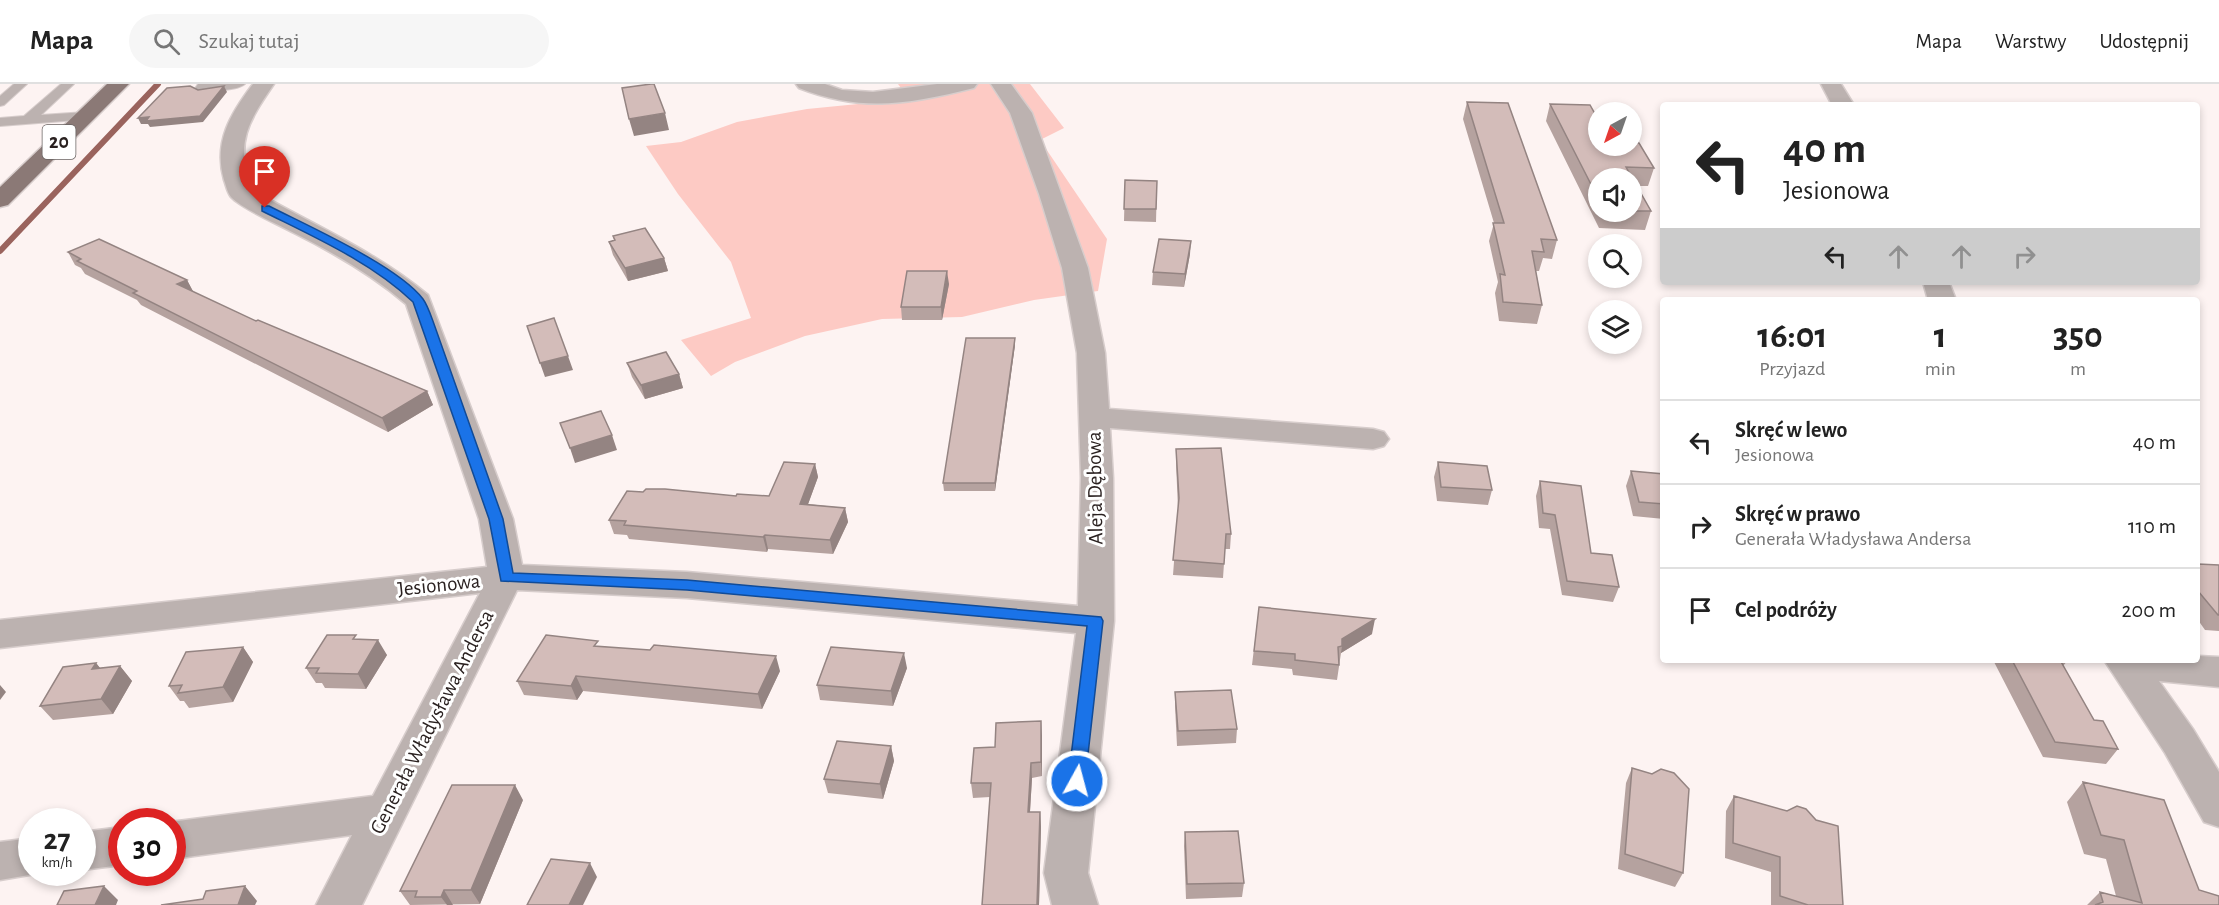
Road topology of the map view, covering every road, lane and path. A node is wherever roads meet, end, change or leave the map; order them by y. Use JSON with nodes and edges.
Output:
{"nodes":[{"id":1,"x":21,"y":84,"type":"edge"},
{"id":2,"x":68,"y":84,"type":"edge"},
{"id":3,"x":119,"y":84,"type":"edge"},
{"id":4,"x":239,"y":84,"type":"edge"},
{"id":5,"x":264,"y":84,"type":"edge"},
{"id":6,"x":806,"y":84,"type":"edge"},
{"id":7,"x":967,"y":84,"type":"edge"},
{"id":8,"x":1001,"y":84,"type":"edge"},
{"id":9,"x":1831,"y":84,"type":"edge"},
{"id":10,"x":200,"y":90,"type":"edge"},
{"id":11,"x":0,"y":102,"type":"edge"},
{"id":12,"x":1841,"y":102,"type":"edge"},
{"id":13,"x":86,"y":116,"type":"junction"},
{"id":14,"x":28,"y":120,"type":"junction"},
{"id":15,"x":1,"y":122,"type":"edge"},
{"id":16,"x":2,"y":197,"type":"edge"},
{"id":17,"x":1094,"y":417,"type":"junction"},
{"id":18,"x":1373,"y":439,"type":"dead end"},
{"id":19,"x":506,"y":578,"type":"junction"},
{"id":20,"x":1095,"y":621,"type":"junction"},
{"id":21,"x":0,"y":634,"type":"edge"},
{"id":22,"x":2125,"y":663,"type":"edge"},
{"id":23,"x":2134,"y":663,"type":"edge"},
{"id":24,"x":2219,"y":672,"type":"edge"},
{"id":25,"x":2219,"y":809,"type":"edge"},
{"id":26,"x":386,"y":812,"type":"junction"},
{"id":27,"x":186,"y":838,"type":"edge"},
{"id":28,"x":18,"y":859,"type":"edge"},
{"id":29,"x":0,"y":861,"type":"edge"},
{"id":30,"x":339,"y":905,"type":"edge"},
{"id":31,"x":1075,"y":905,"type":"edge"}],
"edges":[{"from":1,"to":11,"type":"lane"},
{"from":2,"to":14,"type":"lane"},
{"from":3,"to":13,"type":"main road","number":"20"},
{"from":4,"to":10,"type":"lane"},
{"from":5,"to":19,"type":"street"},
{"from":6,"to":7,"type":"street"},
{"from":8,"to":17,"type":"street","name":"Aleja Dębowa"},
{"from":9,"to":12,"type":"street"},
{"from":13,"to":14,"type":"lane"},
{"from":13,"to":16,"type":"main road","number":"20"},
{"from":14,"to":15,"type":"lane"},
{"from":17,"to":18,"type":"street"},
{"from":17,"to":20,"type":"street","name":"Aleja Dębowa"},
{"from":19,"to":20,"type":"street","name":"Jesionowa"},
{"from":19,"to":21,"type":"street","name":"Jesionowa"},
{"from":19,"to":26,"type":"street","name":"Generała Władysława Andersa"},
{"from":20,"to":31,"type":"street","name":"Aleja Dębowa"},
{"from":22,"to":25,"type":"street"},
{"from":23,"to":24,"type":"street"},
{"from":26,"to":27,"type":"street"},
{"from":26,"to":30,"type":"street","name":"Generała Władysława Andersa"},
{"from":28,"to":29,"type":"street"}]}
